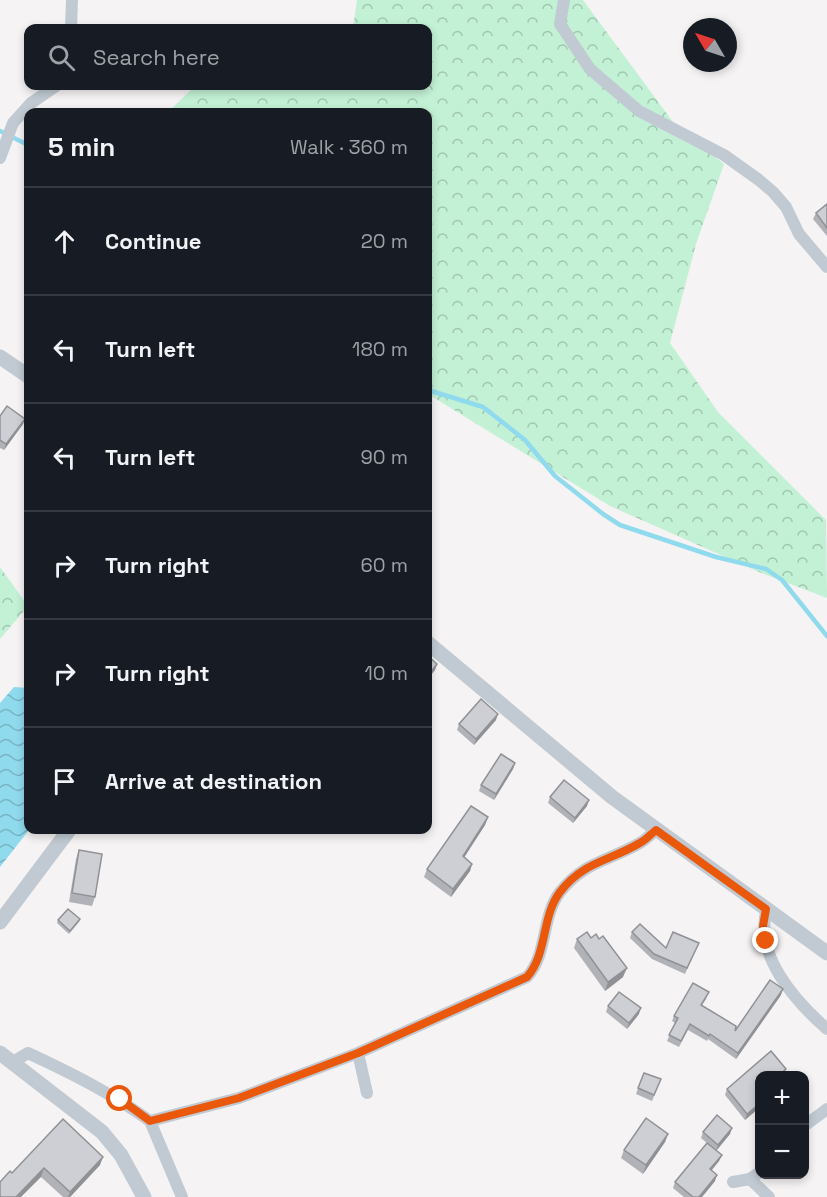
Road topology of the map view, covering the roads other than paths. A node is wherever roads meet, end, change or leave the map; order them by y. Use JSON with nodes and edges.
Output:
{"nodes":[{"id":1,"x":72,"y":0,"type":"edge"},
{"id":2,"x":564,"y":0,"type":"edge"},
{"id":3,"x":71,"y":24,"type":"edge"},
{"id":4,"x":50,"y":90,"type":"edge"},
{"id":5,"x":27,"y":108,"type":"edge"},
{"id":6,"x":24,"y":111,"type":"edge"},
{"id":7,"x":0,"y":158,"type":"edge"},
{"id":8,"x":827,"y":267,"type":"edge"},
{"id":9,"x":0,"y":357,"type":"edge"},
{"id":10,"x":24,"y":373,"type":"edge"},
{"id":11,"x":432,"y":646,"type":"edge"},
{"id":12,"x":656,"y":830,"type":"junction"},
{"id":13,"x":66,"y":834,"type":"edge"},
{"id":14,"x":766,"y":909,"type":"junction"},
{"id":15,"x":0,"y":922,"type":"edge"},
{"id":16,"x":827,"y":952,"type":"edge"},
{"id":17,"x":827,"y":1029,"type":"edge"},
{"id":18,"x":0,"y":1053,"type":"edge"},
{"id":19,"x":358,"y":1053,"type":"junction"},
{"id":20,"x":13,"y":1062,"type":"junction"},
{"id":21,"x":367,"y":1093,"type":"dead end"},
{"id":22,"x":827,"y":1109,"type":"edge"},
{"id":23,"x":150,"y":1121,"type":"junction"},
{"id":24,"x":805,"y":1125,"type":"edge"},
{"id":25,"x":755,"y":1176,"type":"edge"},
{"id":26,"x":757,"y":1179,"type":"edge"},
{"id":27,"x":733,"y":1182,"type":"dead end"},
{"id":28,"x":144,"y":1197,"type":"edge"},
{"id":29,"x":182,"y":1197,"type":"edge"},
{"id":30,"x":769,"y":1197,"type":"edge"}],
"edges":[{"from":1,"to":3,"type":"street"},
{"from":2,"to":8,"type":"street"},
{"from":4,"to":5,"type":"street"},
{"from":6,"to":7,"type":"street"},
{"from":9,"to":10,"type":"street"},
{"from":11,"to":12,"type":"street"},
{"from":12,"to":14,"type":"street"},
{"from":12,"to":19,"type":"street"},
{"from":13,"to":15,"type":"street"},
{"from":14,"to":16,"type":"street"},
{"from":14,"to":17,"type":"street"},
{"from":18,"to":20,"type":"street"},
{"from":19,"to":21,"type":"street"},
{"from":19,"to":23,"type":"street"},
{"from":20,"to":23,"type":"street"},
{"from":20,"to":28,"type":"street"},
{"from":22,"to":24,"type":"street"},
{"from":23,"to":29,"type":"street"},
{"from":25,"to":27,"type":"street"},
{"from":26,"to":30,"type":"street"}]}
